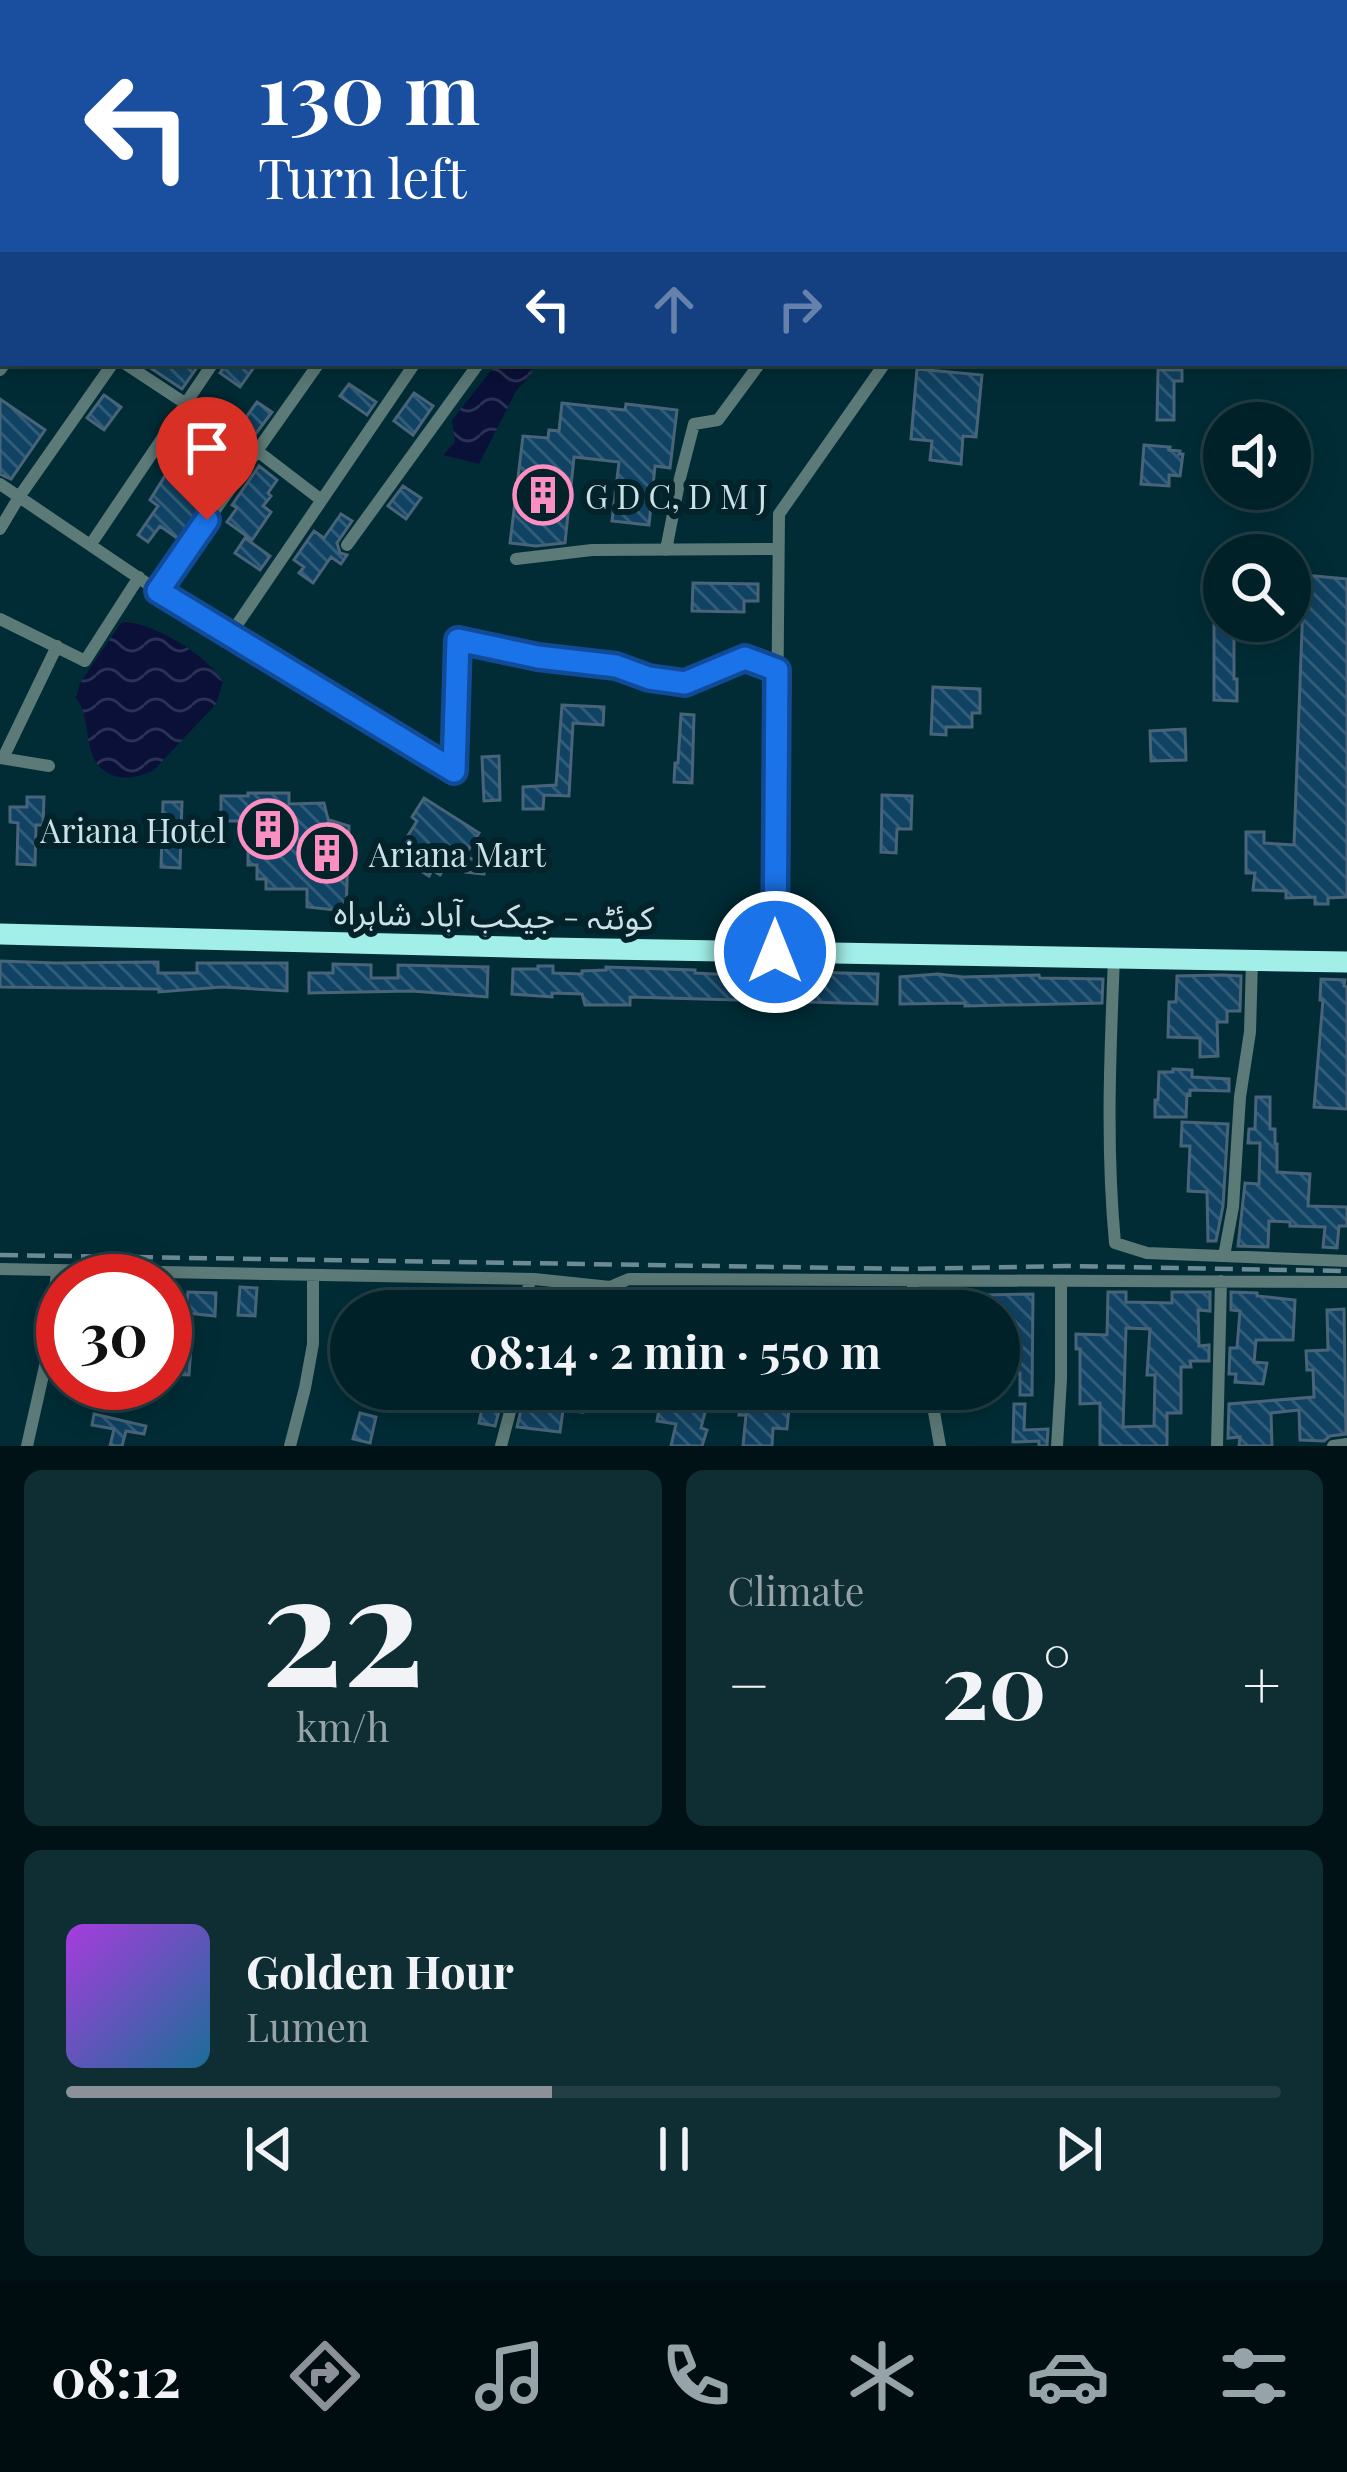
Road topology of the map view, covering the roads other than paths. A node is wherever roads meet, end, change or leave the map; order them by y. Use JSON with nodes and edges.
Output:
{"nodes":[{"id":1,"x":111,"y":366,"type":"edge"},
{"id":2,"x":129,"y":366,"type":"edge"},
{"id":3,"x":211,"y":366,"type":"edge"},
{"id":4,"x":318,"y":366,"type":"edge"},
{"id":5,"x":413,"y":366,"type":"edge"},
{"id":6,"x":476,"y":366,"type":"edge"},
{"id":7,"x":758,"y":366,"type":"edge"},
{"id":8,"x":883,"y":366,"type":"edge"},
{"id":9,"x":186,"y":402,"type":"junction"},
{"id":10,"x":256,"y":450,"type":"junction"},
{"id":11,"x":0,"y":484,"type":"edge"},
{"id":12,"x":19,"y":497,"type":"junction"},
{"id":13,"x":320,"y":499,"type":"junction"},
{"id":14,"x":0,"y":529,"type":"edge"},
{"id":15,"x":92,"y":544,"type":"junction"},
{"id":16,"x":347,"y":545,"type":"dead end"},
{"id":17,"x":666,"y":550,"type":"junction"},
{"id":18,"x":778,"y":550,"type":"junction"},
{"id":19,"x":516,"y":559,"type":"dead end"},
{"id":20,"x":139,"y":577,"type":"junction"},
{"id":21,"x":158,"y":591,"type":"junction"},
{"id":22,"x":0,"y":619,"type":"edge"},
{"id":23,"x":230,"y":635,"type":"junction"},
{"id":24,"x":57,"y":646,"type":"junction"},
{"id":25,"x":777,"y":670,"type":"junction"},
{"id":26,"x":2,"y":758,"type":"edge"},
{"id":27,"x":49,"y":766,"type":"dead end"},
{"id":28,"x":0,"y":934,"type":"edge"},
{"id":29,"x":775,"y":952,"type":"junction"},
{"id":30,"x":1114,"y":958,"type":"junction"},
{"id":31,"x":1252,"y":960,"type":"junction"},
{"id":32,"x":1347,"y":962,"type":"edge"},
{"id":33,"x":1224,"y":1256,"type":"junction"},
{"id":34,"x":1347,"y":1262,"type":"edge"},
{"id":35,"x":0,"y":1269,"type":"edge"},
{"id":36,"x":36,"y":1270,"type":"edge"},
{"id":37,"x":192,"y":1273,"type":"edge"},
{"id":38,"x":314,"y":1275,"type":"junction"},
{"id":39,"x":530,"y":1279,"type":"junction"},
{"id":40,"x":913,"y":1280,"type":"junction"},
{"id":41,"x":1061,"y":1281,"type":"junction"},
{"id":42,"x":1221,"y":1281,"type":"junction"},
{"id":43,"x":1347,"y":1282,"type":"edge"},
{"id":44,"x":528,"y":1290,"type":"edge"},
{"id":45,"x":913,"y":1290,"type":"edge"},
{"id":46,"x":36,"y":1406,"type":"edge"},
{"id":47,"x":510,"y":1410,"type":"edge"},
{"id":48,"x":934,"y":1410,"type":"edge"},
{"id":49,"x":1347,"y":1444,"type":"edge"},
{"id":50,"x":27,"y":1446,"type":"edge"},
{"id":51,"x":291,"y":1446,"type":"edge"},
{"id":52,"x":501,"y":1446,"type":"edge"},
{"id":53,"x":940,"y":1446,"type":"edge"},
{"id":54,"x":1057,"y":1446,"type":"edge"},
{"id":55,"x":1217,"y":1446,"type":"edge"},
{"id":56,"x":1333,"y":1446,"type":"edge"}],
"edges":[{"from":1,"to":12,"type":"street"},
{"from":2,"to":9,"type":"street"},
{"from":3,"to":9,"type":"street"},
{"from":4,"to":10,"type":"street"},
{"from":5,"to":13,"type":"street"},
{"from":6,"to":16,"type":"street"},
{"from":7,"to":17,"type":"street"},
{"from":8,"to":18,"type":"street"},
{"from":9,"to":10,"type":"street"},
{"from":9,"to":15,"type":"street"},
{"from":10,"to":13,"type":"street"},
{"from":10,"to":21,"type":"street"},
{"from":11,"to":12,"type":"street"},
{"from":12,"to":14,"type":"street"},
{"from":12,"to":15,"type":"street"},
{"from":13,"to":23,"type":"street"},
{"from":15,"to":20,"type":"street"},
{"from":17,"to":18,"type":"street"},
{"from":17,"to":19,"type":"street"},
{"from":18,"to":25,"type":"street"},
{"from":20,"to":21,"type":"street"},
{"from":20,"to":24,"type":"street"},
{"from":21,"to":23,"type":"street"},
{"from":22,"to":24,"type":"street"},
{"from":23,"to":25,"type":"street"},
{"from":24,"to":26,"type":"street"},
{"from":25,"to":29,"type":"street"},
{"from":26,"to":27,"type":"street"},
{"from":28,"to":29,"type":"highway","name":"کوئٹہ - جیکب آباد شاہراہ"},
{"from":29,"to":30,"type":"highway","name":"کوئٹہ - جیکب آباد شاہراہ"},
{"from":30,"to":31,"type":"highway","name":"کوئٹہ - جیکب آباد شاہراہ"},
{"from":30,"to":33,"type":"street"},
{"from":31,"to":32,"type":"highway","name":"کوئٹہ - جیکب آباد شاہراہ"},
{"from":31,"to":33,"type":"street"},
{"from":33,"to":34,"type":"street"},
{"from":35,"to":36,"type":"street"},
{"from":37,"to":38,"type":"street"},
{"from":38,"to":39,"type":"street"},
{"from":38,"to":51,"type":"street"},
{"from":39,"to":40,"type":"street"},
{"from":39,"to":44,"type":"street"},
{"from":40,"to":41,"type":"street"},
{"from":40,"to":45,"type":"street"},
{"from":41,"to":42,"type":"street"},
{"from":41,"to":54,"type":"street"},
{"from":42,"to":43,"type":"street"},
{"from":42,"to":55,"type":"street"},
{"from":46,"to":50,"type":"street"},
{"from":47,"to":52,"type":"street"},
{"from":48,"to":53,"type":"street"},
{"from":49,"to":56,"type":"street"}]}
